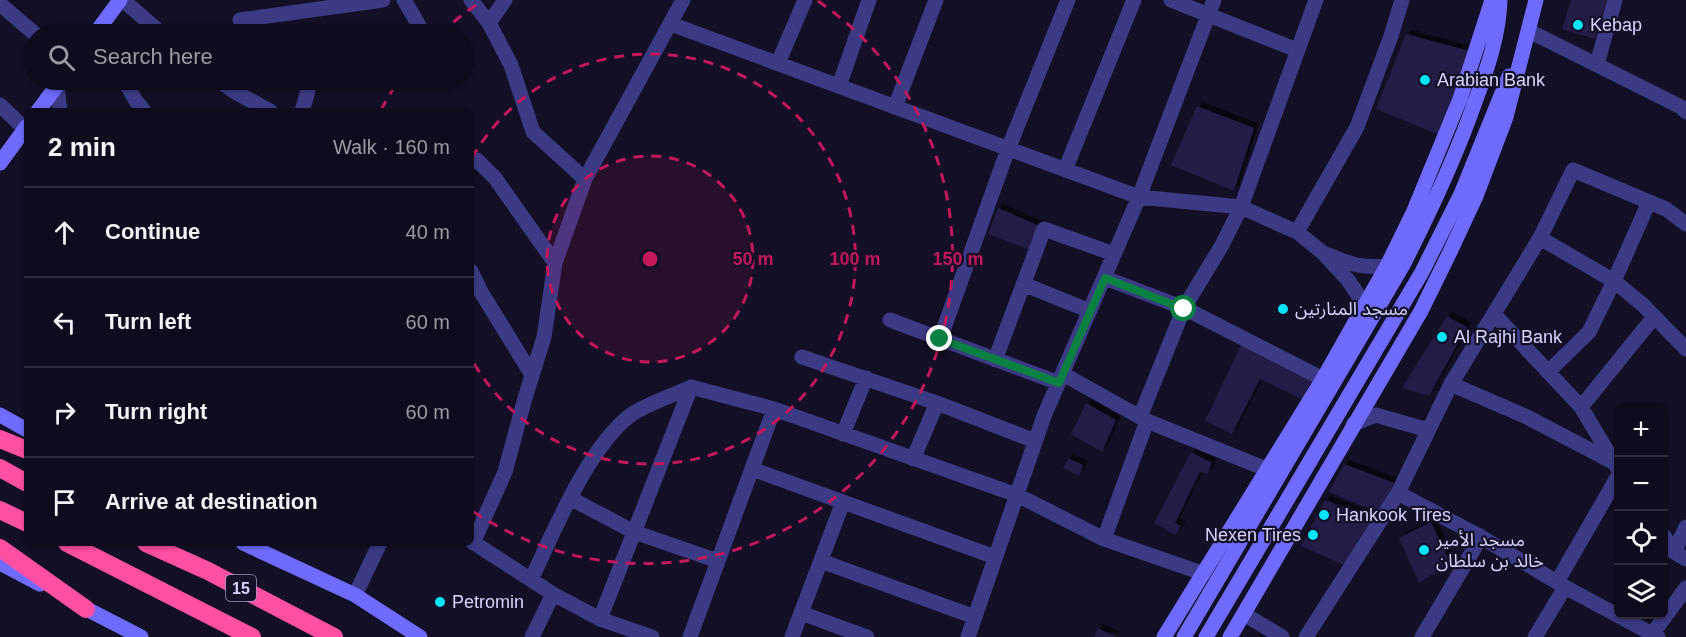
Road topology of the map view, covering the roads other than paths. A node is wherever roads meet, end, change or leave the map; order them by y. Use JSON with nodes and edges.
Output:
{"nodes":[{"id":1,"x":122,"y":0,"type":"edge"},
{"id":2,"x":383,"y":0,"type":"edge"},
{"id":3,"x":404,"y":0,"type":"edge"},
{"id":4,"x":471,"y":0,"type":"edge"},
{"id":5,"x":505,"y":0,"type":"edge"},
{"id":6,"x":683,"y":0,"type":"edge"},
{"id":7,"x":805,"y":0,"type":"edge"},
{"id":8,"x":869,"y":0,"type":"edge"},
{"id":9,"x":936,"y":0,"type":"edge"},
{"id":10,"x":1068,"y":0,"type":"edge"},
{"id":11,"x":1134,"y":0,"type":"edge"},
{"id":12,"x":1171,"y":0,"type":"edge"},
{"id":13,"x":1214,"y":0,"type":"edge"},
{"id":14,"x":1316,"y":0,"type":"edge"},
{"id":15,"x":1402,"y":0,"type":"edge"},
{"id":16,"x":1492,"y":0,"type":"edge"},
{"id":17,"x":1500,"y":0,"type":"edge"},
{"id":18,"x":1536,"y":0,"type":"edge"},
{"id":19,"x":1615,"y":0,"type":"edge"},
{"id":20,"x":0,"y":4,"type":"edge"},
{"id":21,"x":1209,"y":15,"type":"junction"},
{"id":22,"x":240,"y":20,"type":"dead end"},
{"id":23,"x":489,"y":23,"type":"junction"},
{"id":24,"x":105,"y":24,"type":"edge"},
{"id":25,"x":150,"y":24,"type":"edge"},
{"id":26,"x":418,"y":24,"type":"edge"},
{"id":27,"x":671,"y":24,"type":"junction"},
{"id":28,"x":24,"y":25,"type":"edge"},
{"id":29,"x":1527,"y":38,"type":"junction"},
{"id":30,"x":1297,"y":50,"type":"junction"},
{"id":31,"x":778,"y":63,"type":"junction"},
{"id":32,"x":1597,"y":64,"type":"junction"},
{"id":33,"x":839,"y":86,"type":"junction"},
{"id":34,"x":53,"y":90,"type":"edge"},
{"id":35,"x":59,"y":90,"type":"edge"},
{"id":36,"x":130,"y":90,"type":"edge"},
{"id":37,"x":232,"y":90,"type":"edge"},
{"id":38,"x":308,"y":90,"type":"edge"},
{"id":39,"x":895,"y":107,"type":"junction"},
{"id":40,"x":40,"y":108,"type":"edge"},
{"id":41,"x":60,"y":108,"type":"edge"},
{"id":42,"x":142,"y":108,"type":"edge"},
{"id":43,"x":264,"y":108,"type":"edge"},
{"id":44,"x":304,"y":108,"type":"edge"},
{"id":45,"x":2,"y":110,"type":"edge"},
{"id":46,"x":1686,"y":111,"type":"edge"},
{"id":47,"x":24,"y":126,"type":"edge"},
{"id":48,"x":24,"y":131,"type":"edge"},
{"id":49,"x":1008,"y":149,"type":"junction"},
{"id":50,"x":474,"y":161,"type":"edge"},
{"id":51,"x":0,"y":163,"type":"edge"},
{"id":52,"x":1065,"y":170,"type":"junction"},
{"id":53,"x":585,"y":179,"type":"junction"},
{"id":54,"x":1139,"y":197,"type":"junction"},
{"id":55,"x":1649,"y":202,"type":"junction"},
{"id":56,"x":1241,"y":207,"type":"junction"},
{"id":57,"x":1686,"y":224,"type":"edge"},
{"id":58,"x":1297,"y":232,"type":"junction"},
{"id":59,"x":1540,"y":238,"type":"junction"},
{"id":60,"x":1322,"y":252,"type":"junction"},
{"id":61,"x":1114,"y":254,"type":"junction"},
{"id":62,"x":555,"y":263,"type":"junction"},
{"id":63,"x":1387,"y":266,"type":"junction"},
{"id":64,"x":1105,"y":278,"type":"junction"},
{"id":65,"x":1614,"y":281,"type":"junction"},
{"id":66,"x":1023,"y":284,"type":"junction"},
{"id":67,"x":476,"y":295,"type":"edge"},
{"id":68,"x":1364,"y":304,"type":"junction"},
{"id":69,"x":1184,"y":309,"type":"junction"},
{"id":70,"x":1090,"y":311,"type":"junction"},
{"id":71,"x":1494,"y":314,"type":"junction"},
{"id":72,"x":1654,"y":317,"type":"junction"},
{"id":73,"x":890,"y":320,"type":"dead end"},
{"id":74,"x":940,"y":339,"type":"junction"},
{"id":75,"x":1686,"y":349,"type":"edge"},
{"id":76,"x":802,"y":357,"type":"dead end"},
{"id":77,"x":995,"y":360,"type":"junction"},
{"id":78,"x":1548,"y":372,"type":"junction"},
{"id":79,"x":532,"y":375,"type":"junction"},
{"id":80,"x":866,"y":378,"type":"junction"},
{"id":81,"x":1061,"y":378,"type":"junction"},
{"id":82,"x":1323,"y":379,"type":"junction"},
{"id":83,"x":1451,"y":384,"type":"junction"},
{"id":84,"x":691,"y":387,"type":"junction"},
{"id":85,"x":937,"y":403,"type":"junction"},
{"id":86,"x":1581,"y":407,"type":"junction"},
{"id":87,"x":774,"y":409,"type":"junction"},
{"id":88,"x":0,"y":415,"type":"edge"},
{"id":89,"x":1143,"y":419,"type":"junction"},
{"id":90,"x":1353,"y":424,"type":"junction"},
{"id":91,"x":24,"y":428,"type":"edge"},
{"id":92,"x":1428,"y":430,"type":"junction"},
{"id":93,"x":843,"y":434,"type":"junction"},
{"id":94,"x":0,"y":439,"type":"edge"},
{"id":95,"x":1035,"y":441,"type":"junction"},
{"id":96,"x":24,"y":449,"type":"edge"},
{"id":97,"x":913,"y":459,"type":"junction"},
{"id":98,"x":1614,"y":464,"type":"edge"},
{"id":99,"x":1614,"y":467,"type":"edge"},
{"id":100,"x":0,"y":468,"type":"edge"},
{"id":101,"x":752,"y":469,"type":"junction"},
{"id":102,"x":1266,"y":470,"type":"junction"},
{"id":103,"x":1614,"y":475,"type":"edge"},
{"id":104,"x":24,"y":481,"type":"edge"},
{"id":105,"x":1398,"y":494,"type":"junction"},
{"id":106,"x":1017,"y":495,"type":"junction"},
{"id":107,"x":570,"y":498,"type":"junction"},
{"id":108,"x":843,"y":502,"type":"junction"},
{"id":109,"x":0,"y":510,"type":"edge"},
{"id":110,"x":24,"y":522,"type":"edge"},
{"id":111,"x":1686,"y":526,"type":"edge"},
{"id":112,"x":634,"y":532,"type":"junction"},
{"id":113,"x":1481,"y":537,"type":"junction"},
{"id":114,"x":474,"y":538,"type":"edge"},
{"id":115,"x":1104,"y":539,"type":"junction"},
{"id":116,"x":1668,"y":541,"type":"edge"},
{"id":117,"x":474,"y":543,"type":"edge"},
{"id":118,"x":74,"y":546,"type":"edge"},
{"id":119,"x":153,"y":546,"type":"edge"},
{"id":120,"x":249,"y":546,"type":"edge"},
{"id":121,"x":379,"y":546,"type":"edge"},
{"id":122,"x":0,"y":548,"type":"edge"},
{"id":123,"x":995,"y":556,"type":"junction"},
{"id":124,"x":1680,"y":556,"type":"edge"},
{"id":125,"x":718,"y":561,"type":"junction"},
{"id":126,"x":821,"y":561,"type":"junction"},
{"id":127,"x":0,"y":563,"type":"edge"},
{"id":128,"x":1202,"y":573,"type":"junction"},
{"id":129,"x":531,"y":580,"type":"junction"},
{"id":130,"x":1561,"y":584,"type":"junction"},
{"id":131,"x":1686,"y":588,"type":"edge"},
{"id":132,"x":554,"y":594,"type":"junction"},
{"id":133,"x":355,"y":595,"type":"junction"},
{"id":134,"x":86,"y":609,"type":"junction"},
{"id":135,"x":801,"y":614,"type":"junction"},
{"id":136,"x":1245,"y":614,"type":"junction"},
{"id":137,"x":975,"y":617,"type":"junction"},
{"id":138,"x":600,"y":619,"type":"junction"},
{"id":139,"x":1653,"y":636,"type":"edge"},
{"id":140,"x":141,"y":637,"type":"edge"},
{"id":141,"x":252,"y":637,"type":"edge"},
{"id":142,"x":334,"y":637,"type":"edge"},
{"id":143,"x":420,"y":637,"type":"edge"},
{"id":144,"x":532,"y":637,"type":"edge"},
{"id":145,"x":652,"y":637,"type":"edge"},
{"id":146,"x":690,"y":637,"type":"edge"},
{"id":147,"x":792,"y":637,"type":"edge"},
{"id":148,"x":867,"y":637,"type":"edge"},
{"id":149,"x":968,"y":637,"type":"edge"},
{"id":150,"x":1164,"y":637,"type":"edge"},
{"id":151,"x":1184,"y":637,"type":"edge"},
{"id":152,"x":1206,"y":637,"type":"edge"},
{"id":153,"x":1230,"y":637,"type":"edge"},
{"id":154,"x":1281,"y":637,"type":"edge"},
{"id":155,"x":1306,"y":637,"type":"edge"},
{"id":156,"x":1422,"y":637,"type":"edge"},
{"id":157,"x":1534,"y":637,"type":"edge"}],
"edges":[{"from":1,"to":24,"type":"main road"},
{"from":1,"to":25,"type":"street"},
{"from":2,"to":22,"type":"street"},
{"from":3,"to":26,"type":"street"},
{"from":4,"to":23,"type":"street"},
{"from":5,"to":23,"type":"street"},
{"from":6,"to":27,"type":"street"},
{"from":7,"to":31,"type":"street"},
{"from":8,"to":33,"type":"street"},
{"from":9,"to":39,"type":"street"},
{"from":10,"to":49,"type":"street"},
{"from":11,"to":52,"type":"street"},
{"from":12,"to":21,"type":"street"},
{"from":13,"to":21,"type":"street"},
{"from":14,"to":30,"type":"street"},
{"from":15,"to":58,"type":"street"},
{"from":16,"to":63,"type":"main road"},
{"from":17,"to":151,"type":"main road"},
{"from":18,"to":29,"type":"main road"},
{"from":19,"to":32,"type":"street"},
{"from":20,"to":28,"type":"street"},
{"from":21,"to":30,"type":"street"},
{"from":21,"to":54,"type":"street"},
{"from":23,"to":53,"type":"street"},
{"from":27,"to":31,"type":"street"},
{"from":27,"to":53,"type":"street"},
{"from":29,"to":32,"type":"street"},
{"from":29,"to":90,"type":"main road"},
{"from":29,"to":152,"type":"main road"},
{"from":30,"to":56,"type":"street"},
{"from":31,"to":33,"type":"street"},
{"from":32,"to":46,"type":"street"},
{"from":33,"to":39,"type":"street"},
{"from":34,"to":40,"type":"main road"},
{"from":35,"to":41,"type":"street"},
{"from":36,"to":42,"type":"street"},
{"from":37,"to":43,"type":"street"},
{"from":38,"to":44,"type":"street"},
{"from":39,"to":49,"type":"street"},
{"from":45,"to":47,"type":"street"},
{"from":48,"to":51,"type":"main road"},
{"from":49,"to":52,"type":"street"},
{"from":49,"to":74,"type":"street"},
{"from":50,"to":62,"type":"street"},
{"from":52,"to":54,"type":"street"},
{"from":53,"to":62,"type":"street"},
{"from":54,"to":56,"type":"street"},
{"from":54,"to":61,"type":"street"},
{"from":55,"to":57,"type":"street"},
{"from":55,"to":59,"type":"street"},
{"from":55,"to":65,"type":"street"},
{"from":56,"to":58,"type":"street"},
{"from":56,"to":69,"type":"street"},
{"from":58,"to":60,"type":"street"},
{"from":59,"to":65,"type":"street"},
{"from":59,"to":71,"type":"street"},
{"from":60,"to":63,"type":"street"},
{"from":60,"to":68,"type":"street"},
{"from":61,"to":64,"type":"street"},
{"from":61,"to":66,"type":"street"},
{"from":62,"to":79,"type":"street"},
{"from":63,"to":68,"type":"main road"},
{"from":64,"to":69,"type":"street"},
{"from":64,"to":70,"type":"street"},
{"from":65,"to":72,"type":"street"},
{"from":65,"to":78,"type":"street"},
{"from":66,"to":70,"type":"street"},
{"from":66,"to":77,"type":"street"},
{"from":67,"to":79,"type":"street"},
{"from":68,"to":82,"type":"main road"},
{"from":69,"to":82,"type":"street"},
{"from":69,"to":89,"type":"street"},
{"from":70,"to":81,"type":"street"},
{"from":71,"to":78,"type":"street"},
{"from":71,"to":83,"type":"street"},
{"from":72,"to":75,"type":"street"},
{"from":72,"to":86,"type":"street"},
{"from":73,"to":74,"type":"street"},
{"from":74,"to":77,"type":"street"},
{"from":76,"to":80,"type":"street"},
{"from":77,"to":81,"type":"street"},
{"from":78,"to":86,"type":"street"},
{"from":79,"to":114,"type":"street"},
{"from":80,"to":85,"type":"street"},
{"from":80,"to":93,"type":"street"},
{"from":81,"to":89,"type":"street"},
{"from":81,"to":95,"type":"street"},
{"from":82,"to":102,"type":"main road"},
{"from":83,"to":92,"type":"street"},
{"from":83,"to":99,"type":"street"},
{"from":84,"to":87,"type":"street"},
{"from":84,"to":107,"type":"street"},
{"from":84,"to":112,"type":"street"},
{"from":85,"to":95,"type":"street"},
{"from":85,"to":97,"type":"street"},
{"from":86,"to":98,"type":"street"},
{"from":87,"to":93,"type":"street"},
{"from":87,"to":101,"type":"street"},
{"from":88,"to":91,"type":"main road"},
{"from":89,"to":102,"type":"street"},
{"from":89,"to":115,"type":"street"},
{"from":90,"to":92,"type":"street"},
{"from":90,"to":136,"type":"main road"},
{"from":92,"to":105,"type":"street"},
{"from":93,"to":97,"type":"street"},
{"from":94,"to":96,"type":"highway"},
{"from":95,"to":106,"type":"street"},
{"from":97,"to":106,"type":"street"},
{"from":100,"to":104,"type":"highway"},
{"from":101,"to":108,"type":"street"},
{"from":101,"to":125,"type":"street"},
{"from":102,"to":128,"type":"main road"},
{"from":103,"to":130,"type":"street"},
{"from":105,"to":113,"type":"street"},
{"from":105,"to":155,"type":"street"},
{"from":106,"to":115,"type":"street"},
{"from":106,"to":123,"type":"street"},
{"from":107,"to":112,"type":"street"},
{"from":107,"to":129,"type":"street"},
{"from":108,"to":123,"type":"street"},
{"from":108,"to":126,"type":"street"},
{"from":109,"to":110,"type":"highway"},
{"from":111,"to":124,"type":"street"},
{"from":112,"to":125,"type":"street"},
{"from":112,"to":138,"type":"street"},
{"from":113,"to":130,"type":"street"},
{"from":113,"to":156,"type":"street"},
{"from":115,"to":128,"type":"street"},
{"from":116,"to":124,"type":"street"},
{"from":117,"to":129,"type":"street"},
{"from":118,"to":141,"type":"highway","number":"15"},
{"from":119,"to":142,"type":"highway","number":"15"},
{"from":120,"to":133,"type":"main road"},
{"from":121,"to":133,"type":"street"},
{"from":122,"to":134,"type":"highway"},
{"from":123,"to":137,"type":"street"},
{"from":125,"to":146,"type":"street"},
{"from":126,"to":135,"type":"street"},
{"from":126,"to":137,"type":"street"},
{"from":127,"to":134,"type":"main road"},
{"from":128,"to":150,"type":"main road"},
{"from":129,"to":132,"type":"street"},
{"from":130,"to":139,"type":"street"},
{"from":130,"to":157,"type":"street"},
{"from":131,"to":139,"type":"street"},
{"from":132,"to":138,"type":"street"},
{"from":132,"to":144,"type":"street"},
{"from":133,"to":143,"type":"main road"},
{"from":134,"to":140,"type":"main road"},
{"from":135,"to":147,"type":"street"},
{"from":135,"to":148,"type":"street"},
{"from":136,"to":153,"type":"main road"},
{"from":136,"to":154,"type":"street"},
{"from":137,"to":149,"type":"street"},
{"from":138,"to":145,"type":"street"}]}
